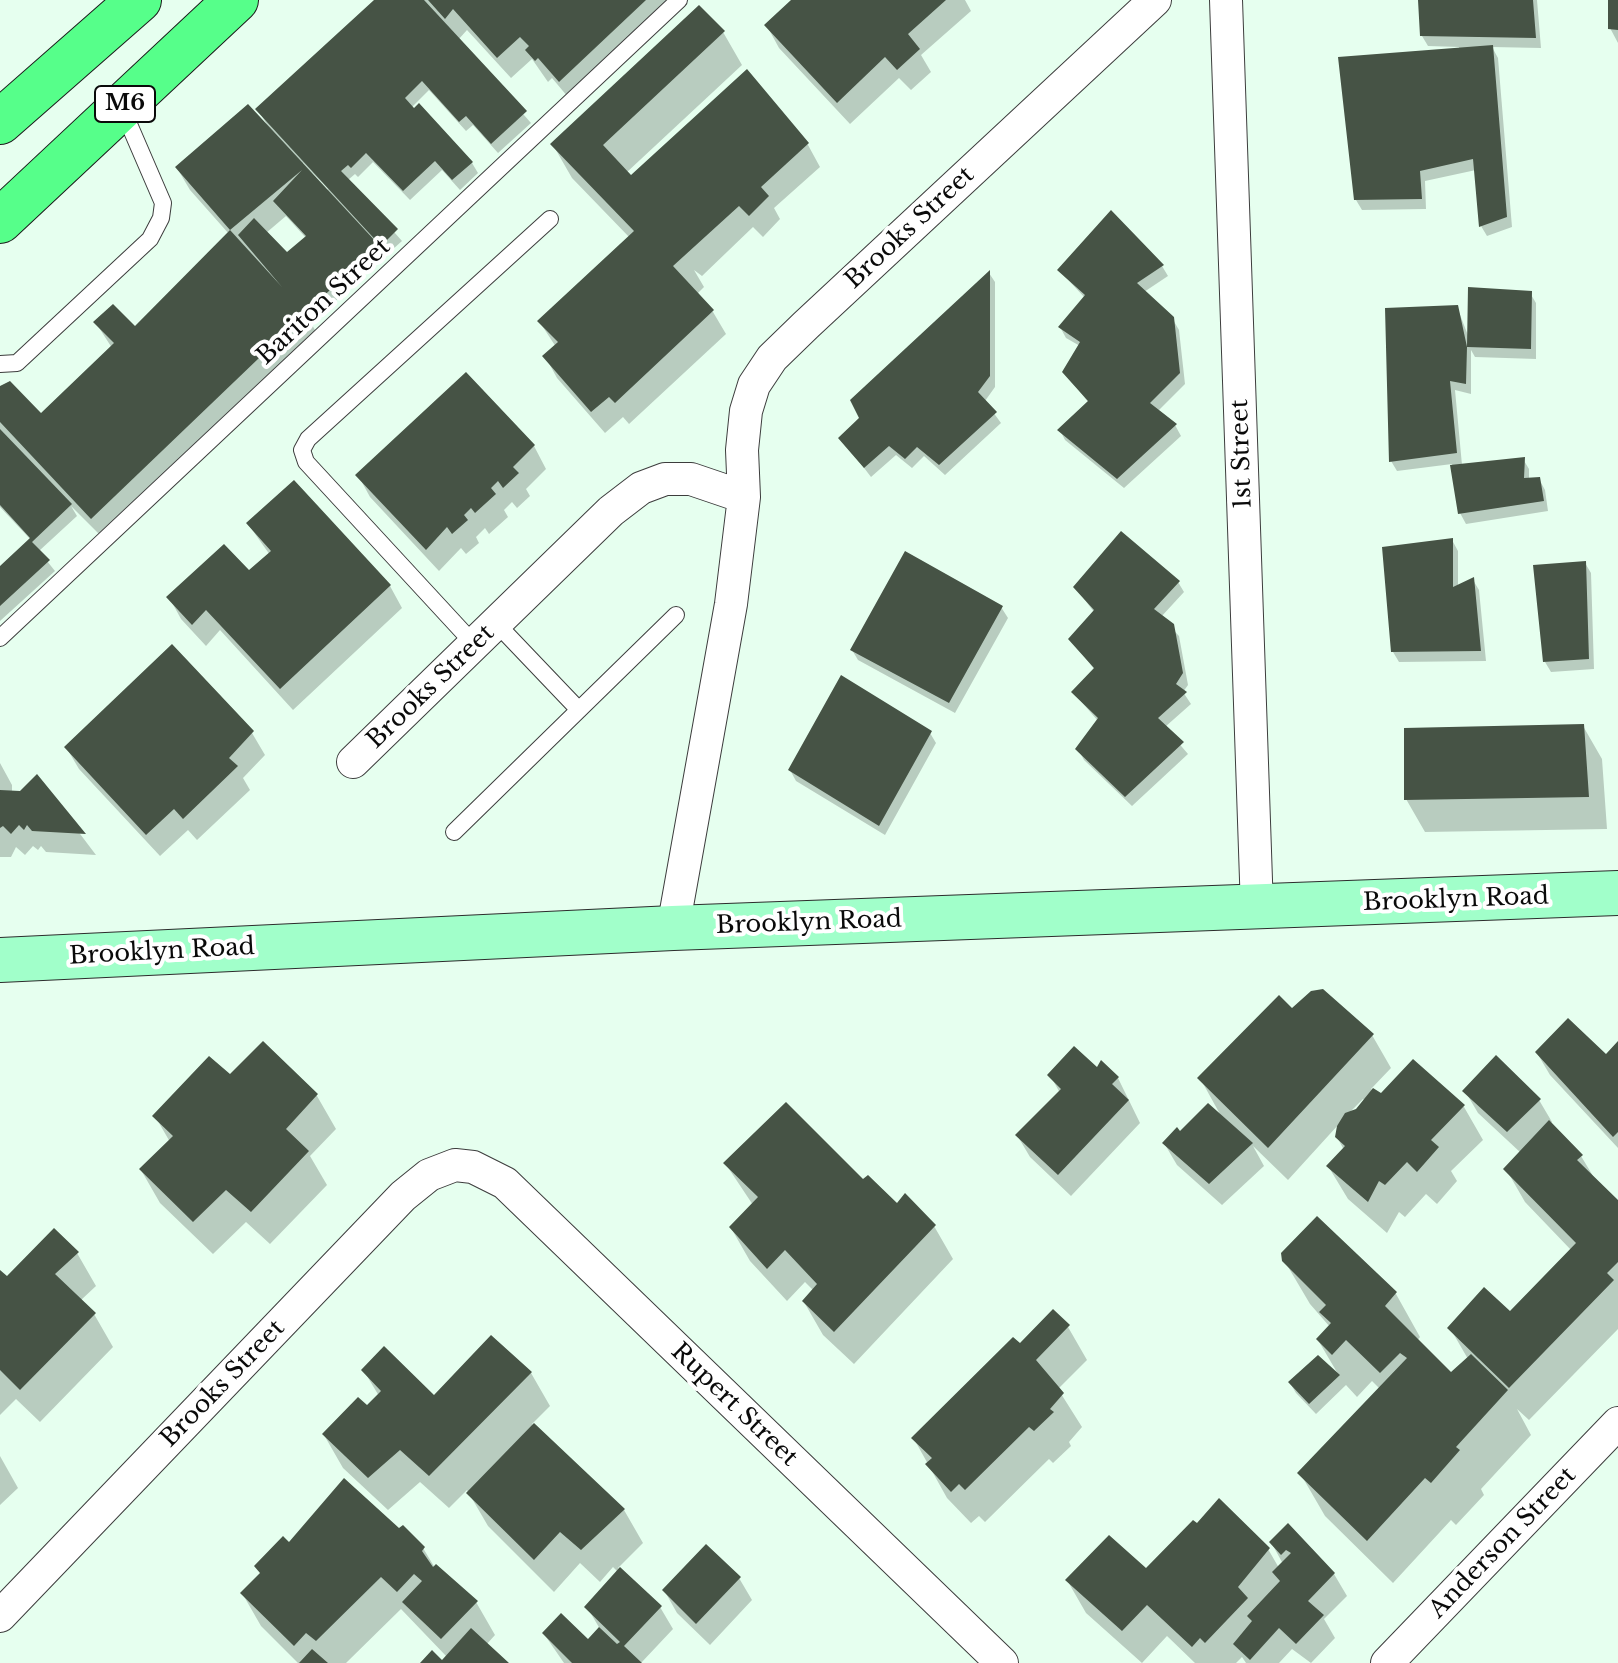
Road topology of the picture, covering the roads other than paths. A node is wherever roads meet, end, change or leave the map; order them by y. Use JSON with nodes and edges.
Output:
{"nodes":[{"id":1,"x":139,"y":0,"type":"edge"},
{"id":2,"x":236,"y":0,"type":"edge"},
{"id":3,"x":679,"y":0,"type":"edge"},
{"id":4,"x":1155,"y":0,"type":"edge"},
{"id":5,"x":1226,"y":0,"type":"edge"},
{"id":6,"x":121,"y":107,"type":"junction"},
{"id":7,"x":0,"y":122,"type":"edge"},
{"id":8,"x":550,"y":219,"type":"dead end"},
{"id":9,"x":0,"y":221,"type":"edge"},
{"id":10,"x":0,"y":364,"type":"edge"},
{"id":11,"x":744,"y":497,"type":"junction"},
{"id":12,"x":676,"y":615,"type":"dead end"},
{"id":13,"x":485,"y":633,"type":"junction"},
{"id":14,"x":0,"y":638,"type":"edge"},
{"id":15,"x":579,"y":710,"type":"junction"},
{"id":16,"x":353,"y":762,"type":"dead end"},
{"id":17,"x":454,"y":832,"type":"dead end"},
{"id":18,"x":1618,"y":893,"type":"edge"},
{"id":19,"x":1257,"y":909,"type":"junction"},
{"id":20,"x":673,"y":928,"type":"junction"},
{"id":21,"x":0,"y":960,"type":"edge"},
{"id":22,"x":455,"y":1165,"type":"joint"},
{"id":23,"x":1618,"y":1423,"type":"edge"},
{"id":24,"x":0,"y":1616,"type":"edge"},
{"id":25,"x":1002,"y":1663,"type":"edge"},
{"id":26,"x":1387,"y":1663,"type":"edge"}],
"edges":[{"from":1,"to":7,"type":"main road","number":"M6"},
{"from":2,"to":6,"type":"main road","number":"M6"},
{"from":3,"to":14,"type":"lane","name":"Bariton Street"},
{"from":4,"to":11,"type":"street","name":"Brooks Street"},
{"from":5,"to":19,"type":"street","name":"1st Street"},
{"from":6,"to":9,"type":"main road","number":"M6"},
{"from":6,"to":10,"type":"lane"},
{"from":8,"to":13,"type":"lane"},
{"from":11,"to":13,"type":"street","name":"Brooks Street"},
{"from":11,"to":20,"type":"street","name":"Brooks Street"},
{"from":12,"to":15,"type":"lane"},
{"from":13,"to":15,"type":"lane"},
{"from":13,"to":16,"type":"street","name":"Brooks Street"},
{"from":15,"to":17,"type":"lane"},
{"from":18,"to":19,"type":"main road","name":"Brooklyn Road"},
{"from":19,"to":20,"type":"main road","name":"Brooklyn Road"},
{"from":20,"to":21,"type":"main road","name":"Brooklyn Road"},
{"from":22,"to":24,"type":"street","name":"Brooks Street"},
{"from":22,"to":25,"type":"street","name":"Rupert Street"},
{"from":23,"to":26,"type":"street","name":"Anderson Street"}]}
